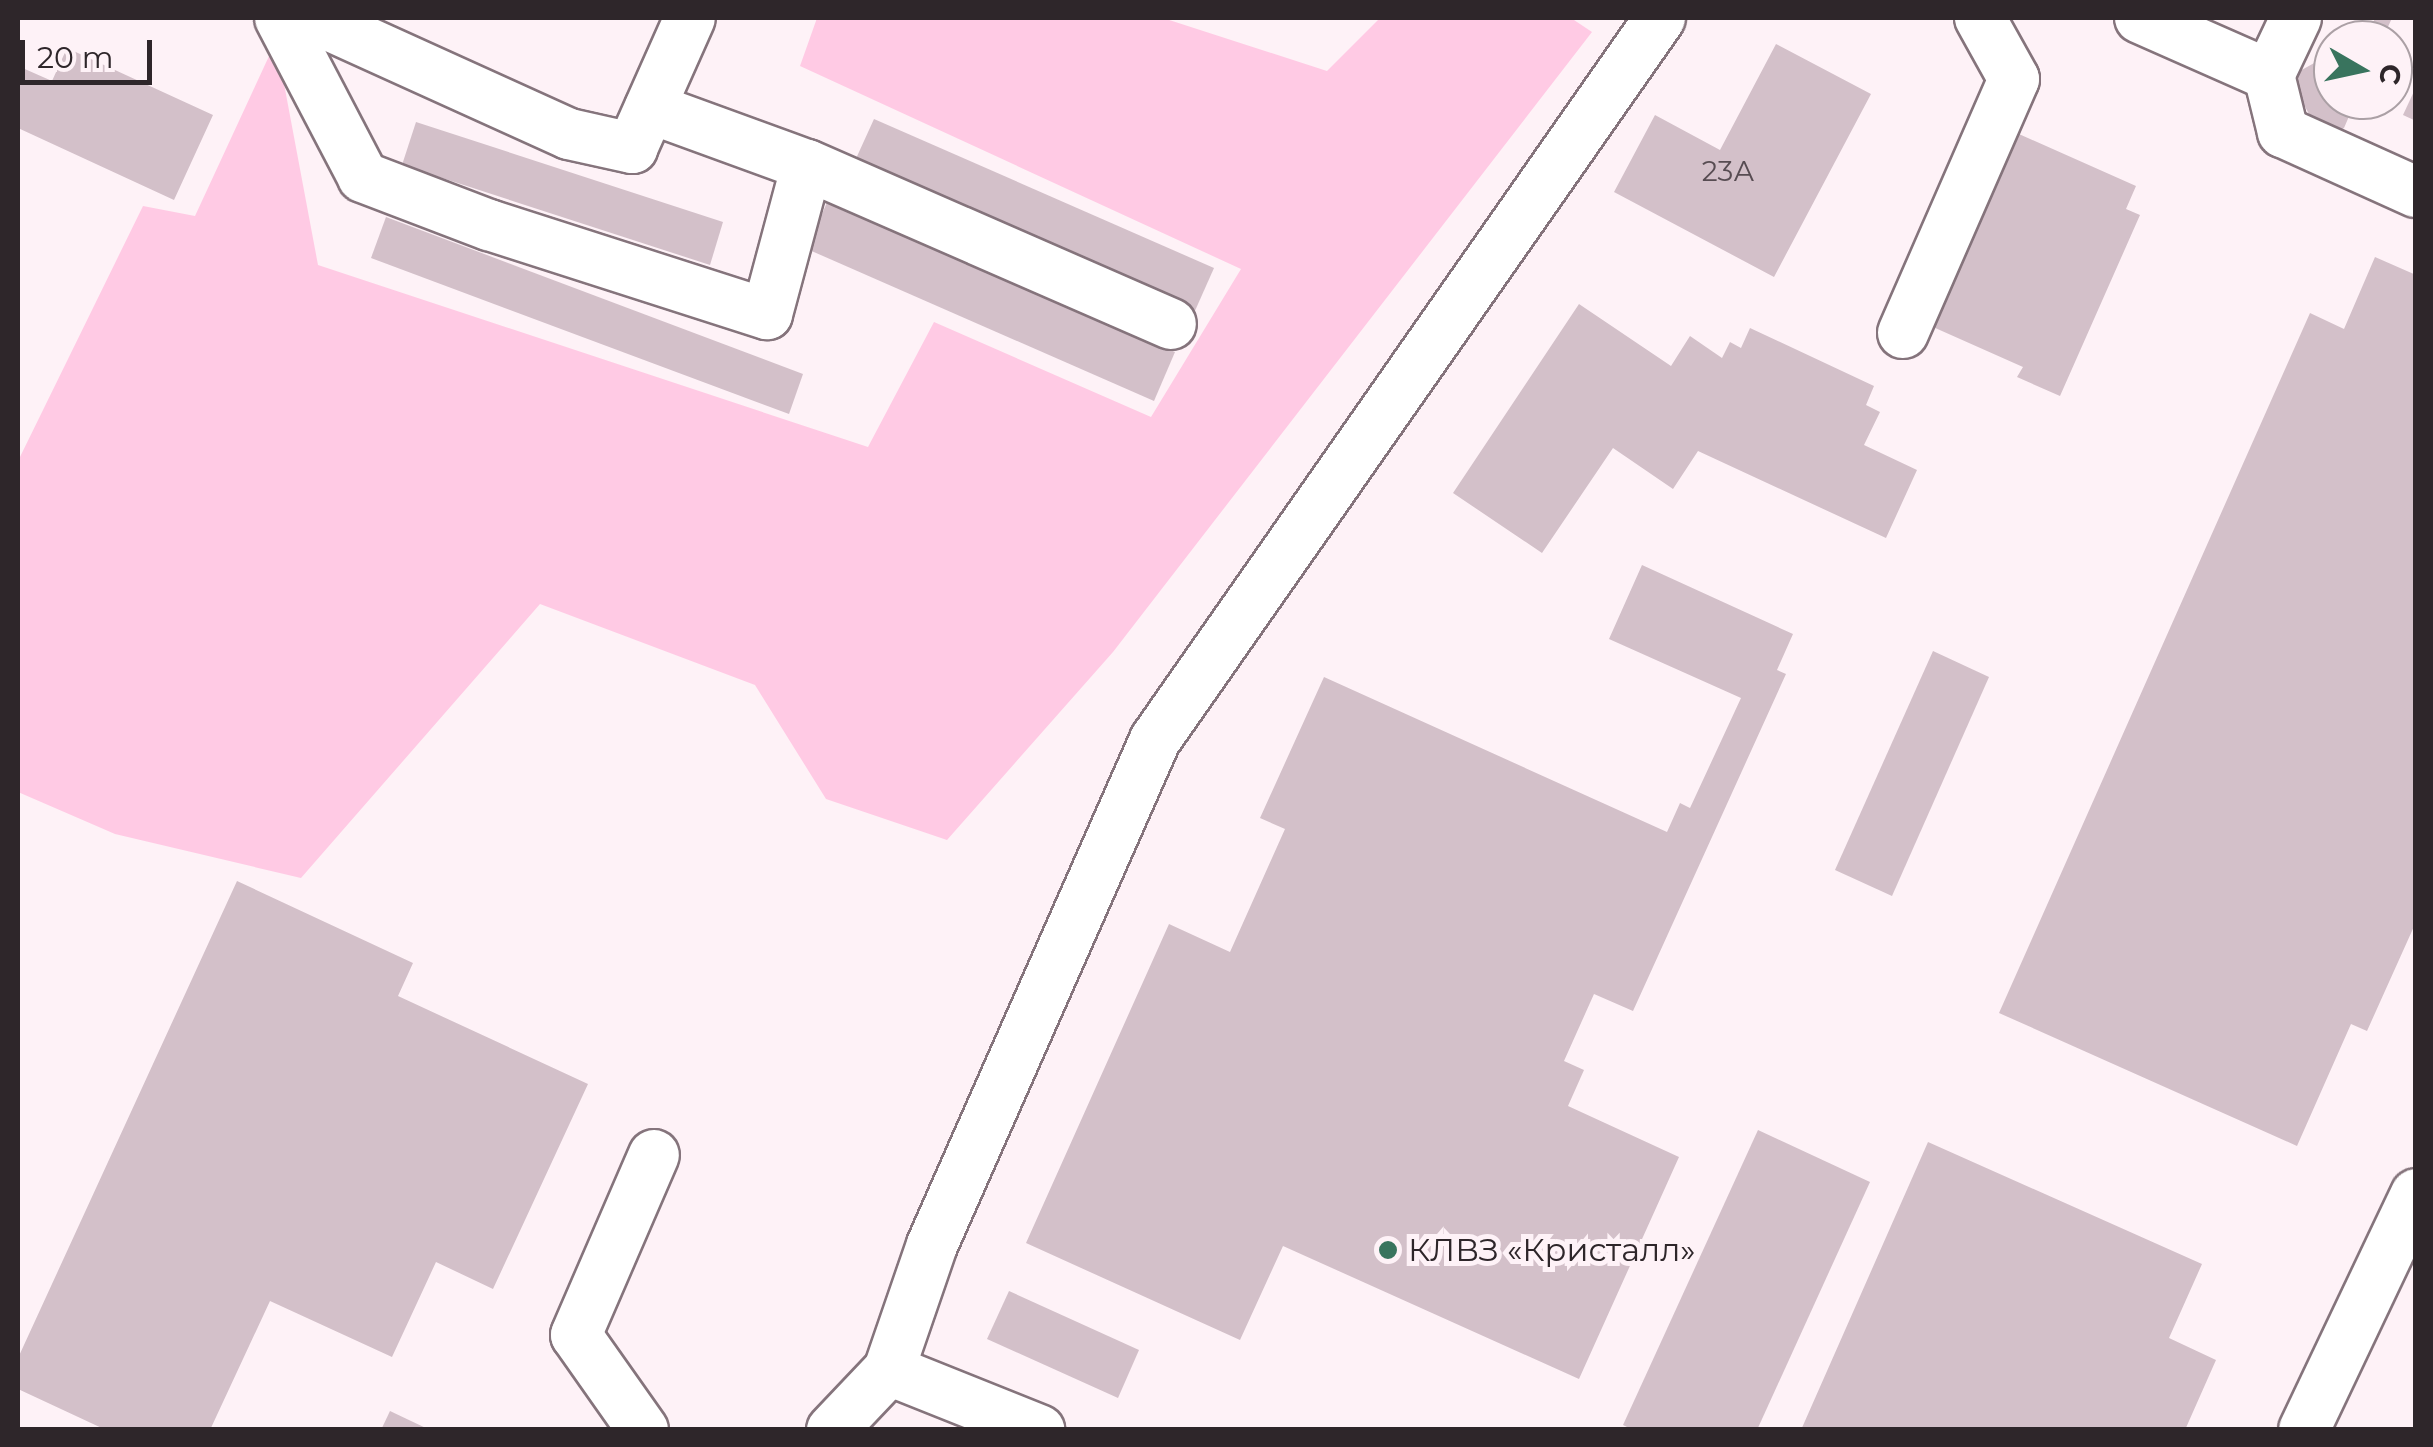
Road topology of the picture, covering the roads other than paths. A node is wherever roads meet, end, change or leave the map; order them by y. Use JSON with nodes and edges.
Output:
{"nodes":[{"id":1,"x":280,"y":18,"type":"edge"},
{"id":2,"x":313,"y":18,"type":"edge"},
{"id":3,"x":690,"y":18,"type":"edge"},
{"id":4,"x":1660,"y":18,"type":"edge"},
{"id":5,"x":1980,"y":18,"type":"edge"},
{"id":6,"x":2140,"y":18,"type":"edge"},
{"id":7,"x":2296,"y":18,"type":"edge"},
{"id":8,"x":2270,"y":76,"type":"junction"},
{"id":9,"x":650,"y":108,"type":"junction"},
{"id":10,"x":807,"y":165,"type":"junction"},
{"id":11,"x":2416,"y":192,"type":"edge"},
{"id":12,"x":1171,"y":324,"type":"dead end"},
{"id":13,"x":1903,"y":333,"type":"dead end"},
{"id":14,"x":654,"y":1155,"type":"dead end"},
{"id":15,"x":2416,"y":1194,"type":"edge"},
{"id":16,"x":888,"y":1370,"type":"junction"},
{"id":17,"x":643,"y":1430,"type":"edge"},
{"id":18,"x":832,"y":1430,"type":"edge"},
{"id":19,"x":1039,"y":1430,"type":"edge"},
{"id":20,"x":2304,"y":1430,"type":"edge"}],
"edges":[{"from":1,"to":10,"type":"lane"},
{"from":2,"to":9,"type":"lane"},
{"from":3,"to":9,"type":"lane"},
{"from":4,"to":16,"type":"lane"},
{"from":5,"to":13,"type":"lane"},
{"from":6,"to":8,"type":"lane"},
{"from":7,"to":8,"type":"lane"},
{"from":8,"to":11,"type":"lane"},
{"from":9,"to":10,"type":"lane"},
{"from":10,"to":12,"type":"lane"},
{"from":14,"to":17,"type":"lane"},
{"from":15,"to":20,"type":"lane"},
{"from":16,"to":18,"type":"lane"},
{"from":16,"to":19,"type":"lane"}]}
